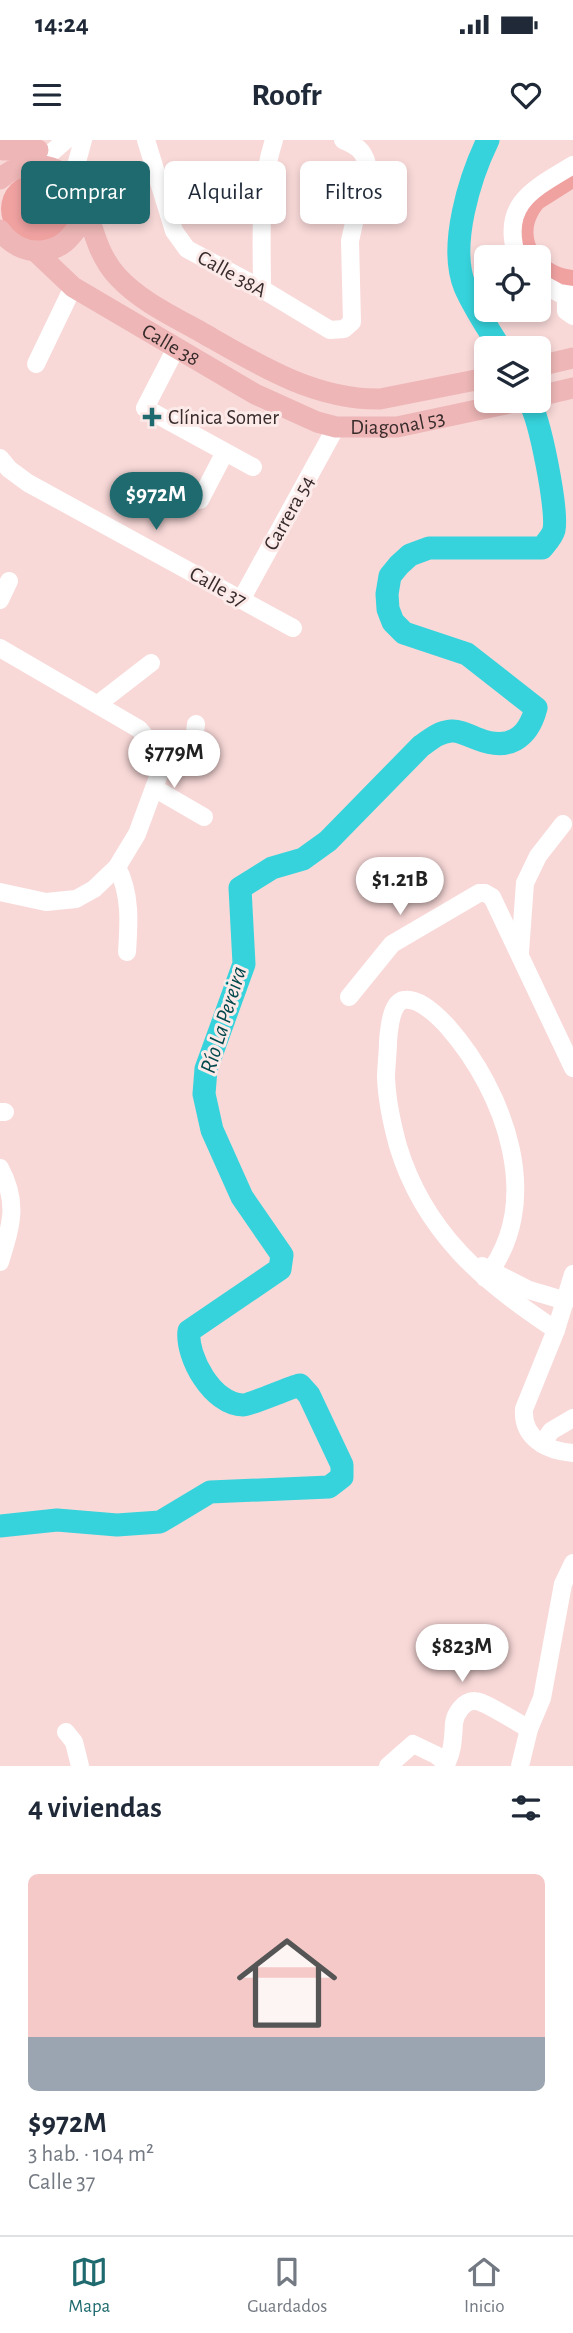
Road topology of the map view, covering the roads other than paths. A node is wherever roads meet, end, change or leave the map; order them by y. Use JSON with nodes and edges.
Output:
{"nodes":[{"id":1,"x":83,"y":140,"type":"edge"},
{"id":2,"x":146,"y":140,"type":"edge"},
{"id":3,"x":274,"y":140,"type":"edge"},
{"id":4,"x":343,"y":140,"type":"edge"},
{"id":5,"x":1,"y":149,"type":"edge"},
{"id":6,"x":47,"y":153,"type":"edge"},
{"id":7,"x":77,"y":161,"type":"edge"},
{"id":8,"x":573,"y":165,"type":"edge"},
{"id":9,"x":0,"y":180,"type":"edge"},
{"id":10,"x":79,"y":224,"type":"edge"},
{"id":11,"x":91,"y":224,"type":"edge"},
{"id":12,"x":3,"y":237,"type":"edge"},
{"id":13,"x":514,"y":245,"type":"edge"},
{"id":14,"x":35,"y":251,"type":"junction"},
{"id":15,"x":73,"y":287,"type":"junction"},
{"id":16,"x":551,"y":287,"type":"edge"},
{"id":17,"x":262,"y":289,"type":"junction"},
{"id":18,"x":570,"y":296,"type":"edge"},
{"id":19,"x":573,"y":316,"type":"edge"},
{"id":20,"x":176,"y":348,"type":"junction"},
{"id":21,"x":573,"y":358,"type":"edge"},
{"id":22,"x":551,"y":363,"type":"edge"},
{"id":23,"x":36,"y":365,"type":"dead end"},
{"id":24,"x":291,"y":380,"type":"joint"},
{"id":25,"x":474,"y":381,"type":"edge"},
{"id":26,"x":573,"y":388,"type":"edge"},
{"id":27,"x":551,"y":393,"type":"edge"},
{"id":28,"x":474,"y":411,"type":"edge"},
{"id":29,"x":326,"y":425,"type":"junction"},
{"id":30,"x":225,"y":452,"type":"junction"},
{"id":31,"x":0,"y":458,"type":"edge"},
{"id":32,"x":253,"y":467,"type":"dead end"},
{"id":33,"x":200,"y":500,"type":"dead end"},
{"id":34,"x":9,"y":581,"type":"dead end"},
{"id":35,"x":0,"y":600,"type":"edge"},
{"id":36,"x":241,"y":600,"type":"junction"},
{"id":37,"x":293,"y":628,"type":"dead end"},
{"id":38,"x":0,"y":648,"type":"edge"},
{"id":39,"x":151,"y":663,"type":"dead end"},
{"id":40,"x":98,"y":704,"type":"junction"},
{"id":41,"x":196,"y":724,"type":"dead end"},
{"id":42,"x":161,"y":769,"type":"junction"},
{"id":43,"x":154,"y":788,"type":"junction"},
{"id":44,"x":204,"y":817,"type":"dead end"},
{"id":45,"x":564,"y":824,"type":"dead end"},
{"id":46,"x":117,"y":867,"type":"junction"},
{"id":47,"x":0,"y":892,"type":"edge"},
{"id":48,"x":127,"y":952,"type":"dead end"},
{"id":49,"x":520,"y":956,"type":"junction"},
{"id":50,"x":349,"y":997,"type":"dead end"},
{"id":51,"x":573,"y":1068,"type":"edge"},
{"id":52,"x":0,"y":1168,"type":"edge"},
{"id":53,"x":0,"y":1262,"type":"edge"},
{"id":54,"x":488,"y":1275,"type":"junction"},
{"id":55,"x":573,"y":1275,"type":"edge"},
{"id":56,"x":566,"y":1301,"type":"junction"},
{"id":57,"x":556,"y":1330,"type":"junction"},
{"id":58,"x":573,"y":1418,"type":"edge"},
{"id":59,"x":542,"y":1444,"type":"junction"},
{"id":60,"x":573,"y":1453,"type":"edge"},
{"id":61,"x":573,"y":1563,"type":"edge"},
{"id":62,"x":529,"y":1729,"type":"junction"},
{"id":63,"x":66,"y":1732,"type":"dead end"},
{"id":64,"x":445,"y":1765,"type":"edge"},
{"id":65,"x":80,"y":1766,"type":"edge"},
{"id":66,"x":388,"y":1766,"type":"edge"},
{"id":67,"x":520,"y":1766,"type":"edge"}],
"edges":[{"from":1,"to":7,"type":"street"},
{"from":2,"to":17,"type":"street","name":"Calle 38A"},
{"from":3,"to":17,"type":"street"},
{"from":4,"to":17,"type":"street","name":"Calle 38A"},
{"from":5,"to":6,"type":"main road"},
{"from":5,"to":6,"type":"main road"},
{"from":6,"to":9,"type":"main road"},
{"from":8,"to":13,"type":"street"},
{"from":10,"to":14,"type":"main road"},
{"from":11,"to":24,"type":"main road","name":"Calle 38"},
{"from":12,"to":14,"type":"main road"},
{"from":14,"to":15,"type":"main road","name":"Calle 38"},
{"from":15,"to":20,"type":"main road","name":"Calle 38"},
{"from":15,"to":23,"type":"street"},
{"from":16,"to":18,"type":"street"},
{"from":18,"to":19,"type":"street"},
{"from":20,"to":29,"type":"main road","name":"Calle 38"},
{"from":20,"to":30,"type":"street"},
{"from":21,"to":22,"type":"main road"},
{"from":24,"to":25,"type":"main road","name":"Diagonal 53"},
{"from":26,"to":27,"type":"main road"},
{"from":28,"to":29,"type":"main road","name":"Diagonal 53"},
{"from":29,"to":36,"type":"street","name":"Carrera 54"},
{"from":30,"to":32,"type":"street"},
{"from":30,"to":33,"type":"street"},
{"from":31,"to":36,"type":"street","name":"Calle 37"},
{"from":34,"to":35,"type":"street"},
{"from":36,"to":37,"type":"street","name":"Calle 37"},
{"from":38,"to":40,"type":"street"},
{"from":39,"to":40,"type":"street"},
{"from":40,"to":42,"type":"street"},
{"from":41,"to":42,"type":"street"},
{"from":42,"to":43,"type":"street"},
{"from":43,"to":44,"type":"street"},
{"from":43,"to":46,"type":"street"},
{"from":45,"to":49,"type":"street"},
{"from":46,"to":47,"type":"street"},
{"from":46,"to":48,"type":"street"},
{"from":49,"to":50,"type":"street"},
{"from":49,"to":51,"type":"street"},
{"from":52,"to":53,"type":"street"},
{"from":54,"to":54,"type":"street"},
{"from":54,"to":56,"type":"street"},
{"from":54,"to":57,"type":"street"},
{"from":55,"to":56,"type":"street"},
{"from":56,"to":57,"type":"street"},
{"from":57,"to":59,"type":"street"},
{"from":58,"to":59,"type":"street"},
{"from":59,"to":60,"type":"street"},
{"from":61,"to":62,"type":"street"},
{"from":62,"to":64,"type":"street"},
{"from":62,"to":67,"type":"street"},
{"from":63,"to":65,"type":"street"},
{"from":64,"to":66,"type":"street"}]}
